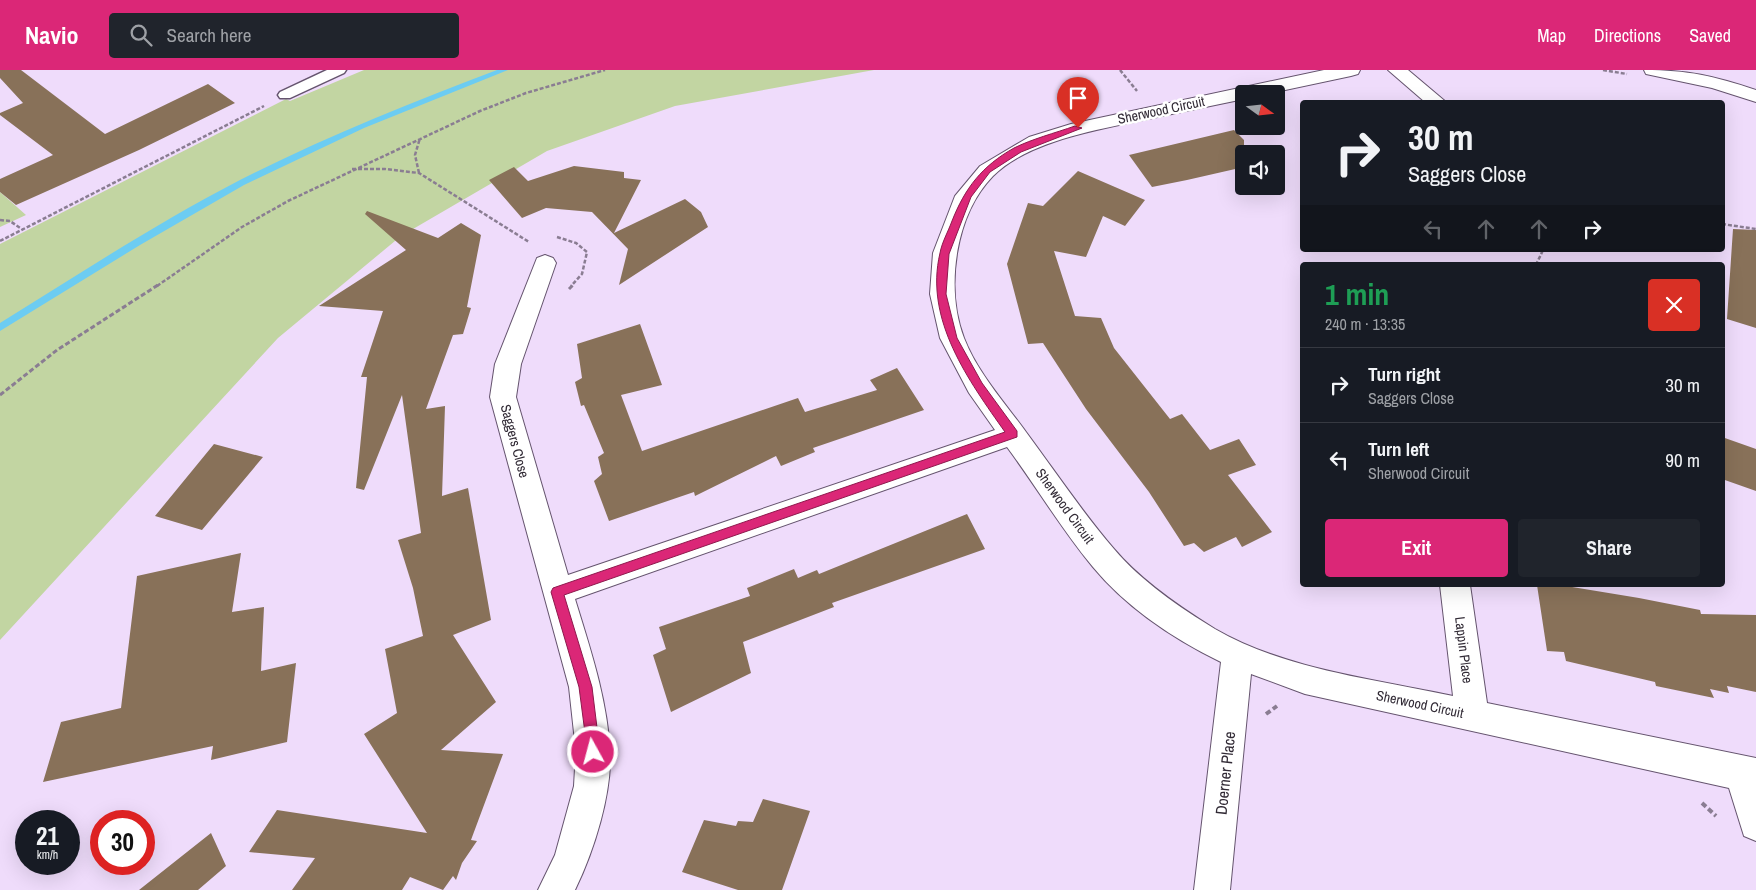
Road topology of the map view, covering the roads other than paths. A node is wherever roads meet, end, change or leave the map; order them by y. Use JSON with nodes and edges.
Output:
{"nodes":[{"id":1,"x":339,"y":70,"type":"edge"},
{"id":2,"x":1351,"y":70,"type":"edge"},
{"id":3,"x":1396,"y":70,"type":"edge"},
{"id":4,"x":1653,"y":70,"type":"edge"},
{"id":5,"x":323,"y":73,"type":"edge"},
{"id":6,"x":285,"y":95,"type":"road end"},
{"id":7,"x":1756,"y":96,"type":"edge"},
{"id":8,"x":1434,"y":100,"type":"edge"},
{"id":9,"x":544,"y":247,"type":"road end"},
{"id":10,"x":1013,"y":434,"type":"junction"},
{"id":11,"x":1455,"y":587,"type":"edge"},
{"id":12,"x":557,"y":592,"type":"junction"},
{"id":13,"x":1237,"y":655,"type":"junction"},
{"id":14,"x":1472,"y":715,"type":"junction"},
{"id":15,"x":1749,"y":775,"type":"edge"},
{"id":16,"x":1756,"y":824,"type":"edge"},
{"id":17,"x":556,"y":890,"type":"edge"},
{"id":18,"x":1212,"y":890,"type":"edge"}],
"edges":[{"from":1,"to":5,"type":"lane"},
{"from":2,"to":10,"type":"street","name":"Sherwood Circuit"},
{"from":3,"to":8,"type":"street"},
{"from":4,"to":7,"type":"street"},
{"from":5,"to":6,"type":"lane"},
{"from":9,"to":12,"type":"street","name":"Saggers Close"},
{"from":10,"to":12,"type":"street"},
{"from":10,"to":13,"type":"street","name":"Sherwood Circuit"},
{"from":11,"to":14,"type":"street","name":"Lappin Place"},
{"from":12,"to":17,"type":"street","name":"Saggers Close"},
{"from":13,"to":14,"type":"street","name":"Sherwood Circuit"},
{"from":13,"to":18,"type":"street","name":"Doerner Place"},
{"from":14,"to":15,"type":"street","name":"Sherwood Circuit"},
{"from":15,"to":16,"type":"street"}]}
